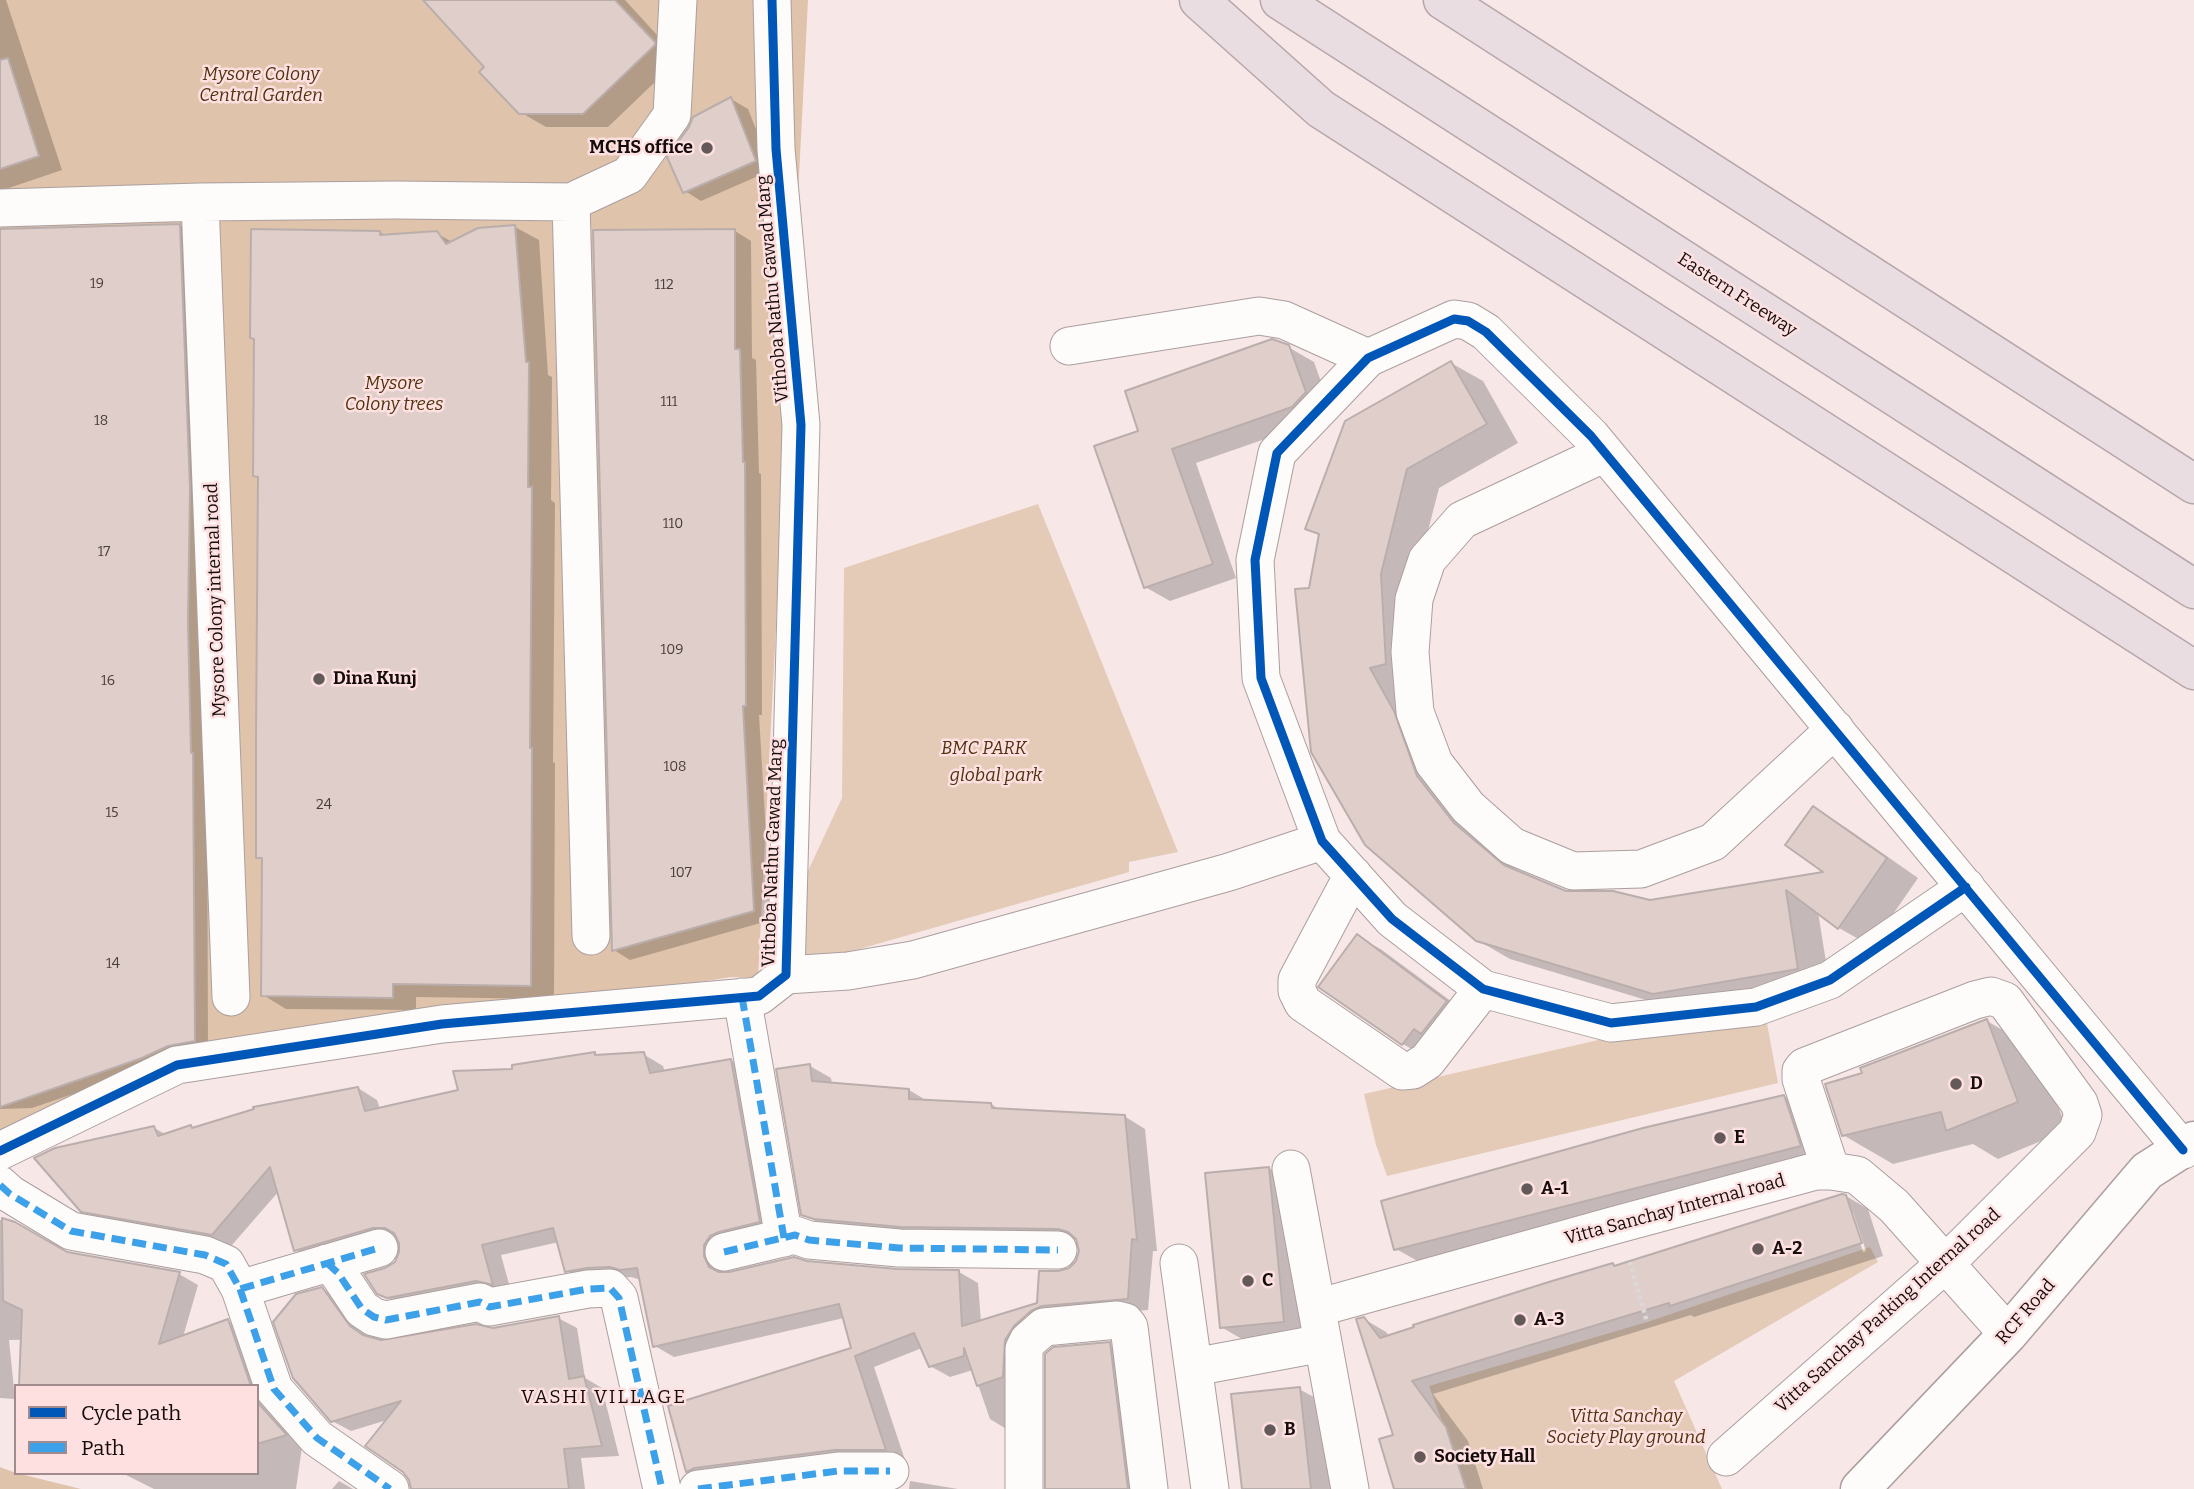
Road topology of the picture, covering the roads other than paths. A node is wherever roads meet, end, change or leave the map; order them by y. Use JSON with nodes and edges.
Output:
{"nodes":[{"id":1,"x":678,"y":0,"type":"edge"},
{"id":2,"x":772,"y":0,"type":"edge"},
{"id":3,"x":1199,"y":0,"type":"edge"},
{"id":4,"x":1280,"y":0,"type":"edge"},
{"id":5,"x":1443,"y":0,"type":"edge"},
{"id":6,"x":201,"y":202,"type":"junction"},
{"id":7,"x":570,"y":202,"type":"junction"},
{"id":8,"x":0,"y":208,"type":"edge"},
{"id":9,"x":1069,"y":346,"type":"dead end"},
{"id":10,"x":1368,"y":358,"type":"junction"},
{"id":11,"x":1605,"y":453,"type":"junction"},
{"id":12,"x":2194,"y":484,"type":"edge"},
{"id":13,"x":2194,"y":589,"type":"edge"},
{"id":14,"x":2194,"y":670,"type":"edge"},
{"id":15,"x":1835,"y":729,"type":"junction"},
{"id":16,"x":1322,"y":841,"type":"junction"},
{"id":17,"x":1353,"y":875,"type":"junction"},
{"id":18,"x":1966,"y":887,"type":"junction"},
{"id":19,"x":591,"y":936,"type":"dead end"},
{"id":20,"x":786,"y":975,"type":"junction"},
{"id":21,"x":1483,"y":989,"type":"junction"},
{"id":22,"x":231,"y":997,"type":"dead end"},
{"id":23,"x":742,"y":997,"type":"junction"},
{"id":24,"x":2189,"y":1145,"type":"edge"},
{"id":25,"x":0,"y":1151,"type":"edge"},
{"id":26,"x":1291,"y":1169,"type":"dead end"},
{"id":27,"x":1831,"y":1171,"type":"junction"},
{"id":28,"x":0,"y":1185,"type":"edge"},
{"id":29,"x":784,"y":1238,"type":"junction"},
{"id":30,"x":379,"y":1248,"type":"dead end"},
{"id":31,"x":1059,"y":1250,"type":"dead end"},
{"id":32,"x":724,"y":1252,"type":"dead end"},
{"id":33,"x":327,"y":1263,"type":"junction"},
{"id":34,"x":1179,"y":1263,"type":"dead end"},
{"id":35,"x":1946,"y":1263,"type":"junction"},
{"id":36,"x":240,"y":1289,"type":"junction"},
{"id":37,"x":1317,"y":1308,"type":"junction"},
{"id":38,"x":2008,"y":1334,"type":"junction"},
{"id":39,"x":1324,"y":1343,"type":"junction"},
{"id":40,"x":1194,"y":1367,"type":"junction"},
{"id":41,"x":1726,"y":1457,"type":"dead end"},
{"id":42,"x":890,"y":1471,"type":"dead end"},
{"id":43,"x":390,"y":1489,"type":"edge"},
{"id":44,"x":662,"y":1489,"type":"edge"},
{"id":45,"x":698,"y":1489,"type":"edge"},
{"id":46,"x":1024,"y":1489,"type":"edge"},
{"id":47,"x":1149,"y":1489,"type":"edge"},
{"id":48,"x":1210,"y":1489,"type":"edge"},
{"id":49,"x":1350,"y":1489,"type":"edge"},
{"id":50,"x":1860,"y":1489,"type":"edge"}],
"edges":[{"from":1,"to":7,"type":"street"},
{"from":2,"to":20,"type":"street","name":"Vithoba Nathu Gawad Marg"},
{"from":3,"to":14,"type":"highway"},
{"from":4,"to":13,"type":"highway","name":"Eastern Freeway"},
{"from":5,"to":12,"type":"highway"},
{"from":6,"to":7,"type":"street"},
{"from":6,"to":8,"type":"street"},
{"from":6,"to":22,"type":"street","name":"Mysore Colony internal road"},
{"from":7,"to":19,"type":"street"},
{"from":9,"to":10,"type":"street"},
{"from":10,"to":11,"type":"street"},
{"from":10,"to":16,"type":"street"},
{"from":11,"to":15,"type":"street"},
{"from":11,"to":15,"type":"street"},
{"from":15,"to":18,"type":"street"},
{"from":16,"to":17,"type":"street"},
{"from":16,"to":20,"type":"street"},
{"from":17,"to":21,"type":"street"},
{"from":17,"to":21,"type":"street"},
{"from":18,"to":21,"type":"street"},
{"from":18,"to":24,"type":"street"},
{"from":20,"to":23,"type":"street","name":"Vithoba Nathu Gawad Marg"},
{"from":23,"to":25,"type":"street","name":"Vithoba Nathu Gawad Marg"},
{"from":23,"to":29,"type":"street"},
{"from":24,"to":38,"type":"street","name":"RCF Road"},
{"from":26,"to":37,"type":"street"},
{"from":27,"to":35,"type":"street","name":"Vitta Sanchay Internal road"},
{"from":27,"to":35,"type":"street","name":"Vitta Sanchay Parking Internal road"},
{"from":27,"to":37,"type":"street","name":"Vitta Sanchay Internal road"},
{"from":28,"to":36,"type":"street"},
{"from":29,"to":31,"type":"street"},
{"from":29,"to":32,"type":"street"},
{"from":30,"to":33,"type":"street"},
{"from":33,"to":36,"type":"street"},
{"from":33,"to":44,"type":"street"},
{"from":34,"to":40,"type":"street"},
{"from":35,"to":38,"type":"street","name":"Vitta Sanchay Internal road"},
{"from":35,"to":41,"type":"street","name":"Vitta Sanchay Parking Internal road"},
{"from":36,"to":43,"type":"street"},
{"from":37,"to":39,"type":"street"},
{"from":38,"to":50,"type":"street","name":"RCF Road"},
{"from":39,"to":40,"type":"street"},
{"from":39,"to":49,"type":"street"},
{"from":40,"to":48,"type":"street"},
{"from":42,"to":45,"type":"street"},
{"from":46,"to":47,"type":"street"}]}
